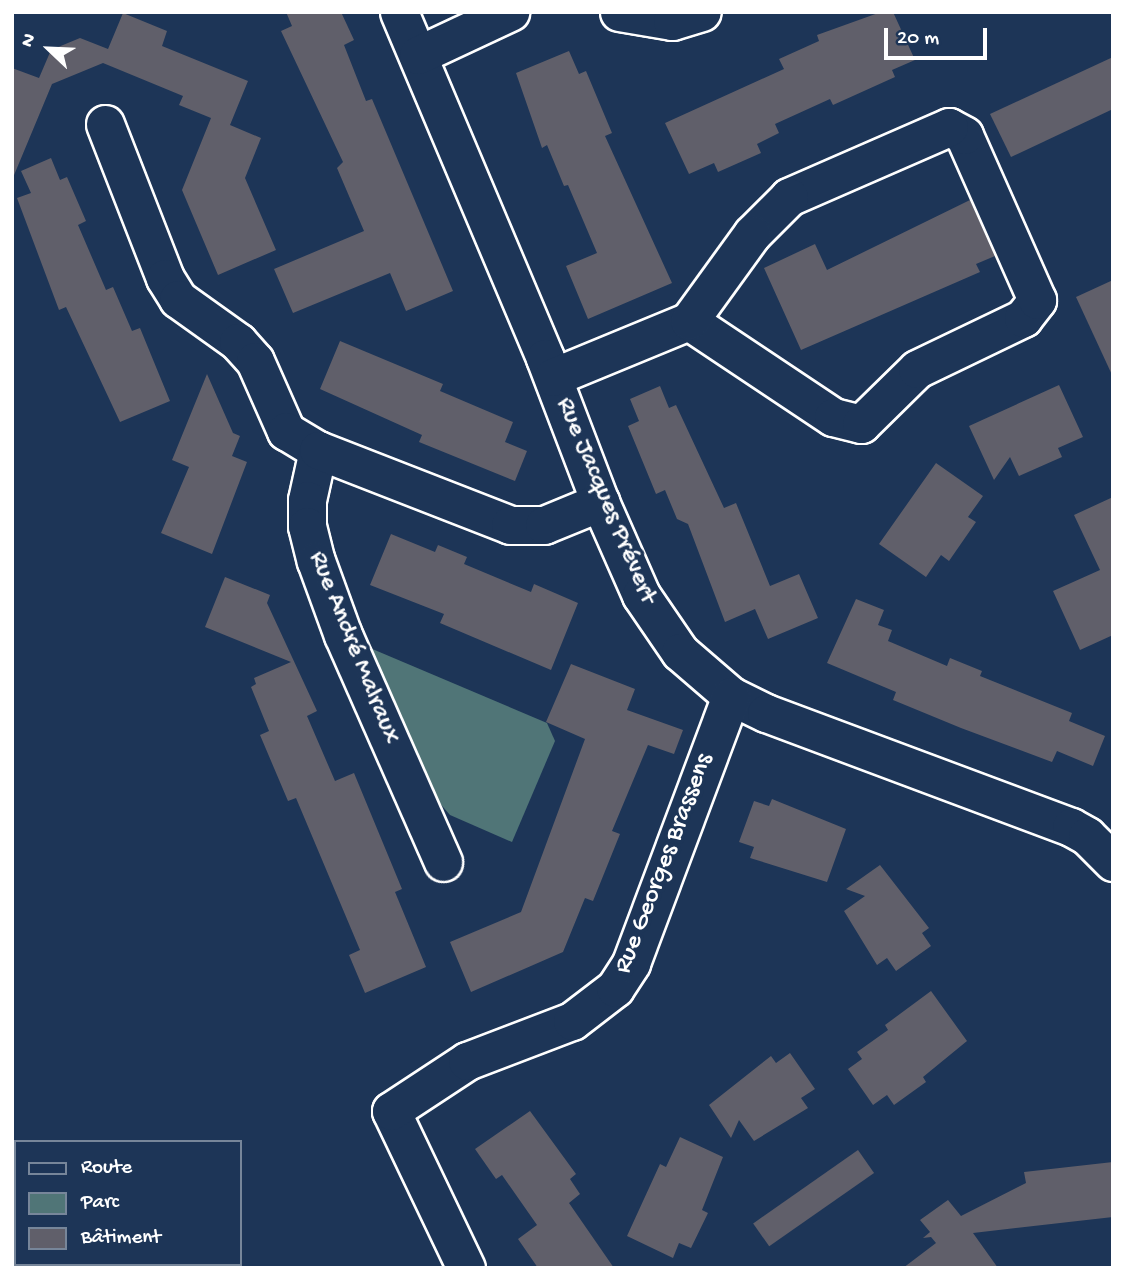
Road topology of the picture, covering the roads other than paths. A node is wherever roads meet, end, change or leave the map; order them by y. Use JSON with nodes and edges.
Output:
{"nodes":[{"id":1,"x":399,"y":12,"type":"edge"},
{"id":2,"x":510,"y":12,"type":"edge"},
{"id":3,"x":619,"y":12,"type":"edge"},
{"id":4,"x":702,"y":12,"type":"edge"},
{"id":5,"x":418,"y":55,"type":"junction"},
{"id":6,"x":105,"y":124,"type":"dead end"},
{"id":7,"x":689,"y":321,"type":"junction"},
{"id":8,"x":552,"y":377,"type":"junction"},
{"id":9,"x":318,"y":450,"type":"junction"},
{"id":10,"x":600,"y":502,"type":"junction"},
{"id":11,"x":731,"y":696,"type":"junction"},
{"id":12,"x":443,"y":862,"type":"dead end"},
{"id":13,"x":1113,"y":862,"type":"edge"},
{"id":14,"x":466,"y":1268,"type":"edge"}],
"edges":[{"from":1,"to":5,"type":"street","name":"Rue Jacques Prévert"},
{"from":2,"to":5,"type":"street"},
{"from":3,"to":4,"type":"street"},
{"from":5,"to":8,"type":"street","name":"Rue Jacques Prévert"},
{"from":6,"to":9,"type":"street"},
{"from":7,"to":7,"type":"street"},
{"from":7,"to":8,"type":"street"},
{"from":8,"to":10,"type":"street","name":"Rue Jacques Prévert"},
{"from":9,"to":10,"type":"street"},
{"from":9,"to":12,"type":"street","name":"Rue André Malraux"},
{"from":10,"to":11,"type":"street","name":"Rue Jacques Prévert"},
{"from":11,"to":13,"type":"street","name":"Rue Jacques Prévert"},
{"from":11,"to":14,"type":"street","name":"Rue Georges Brassens"}]}
